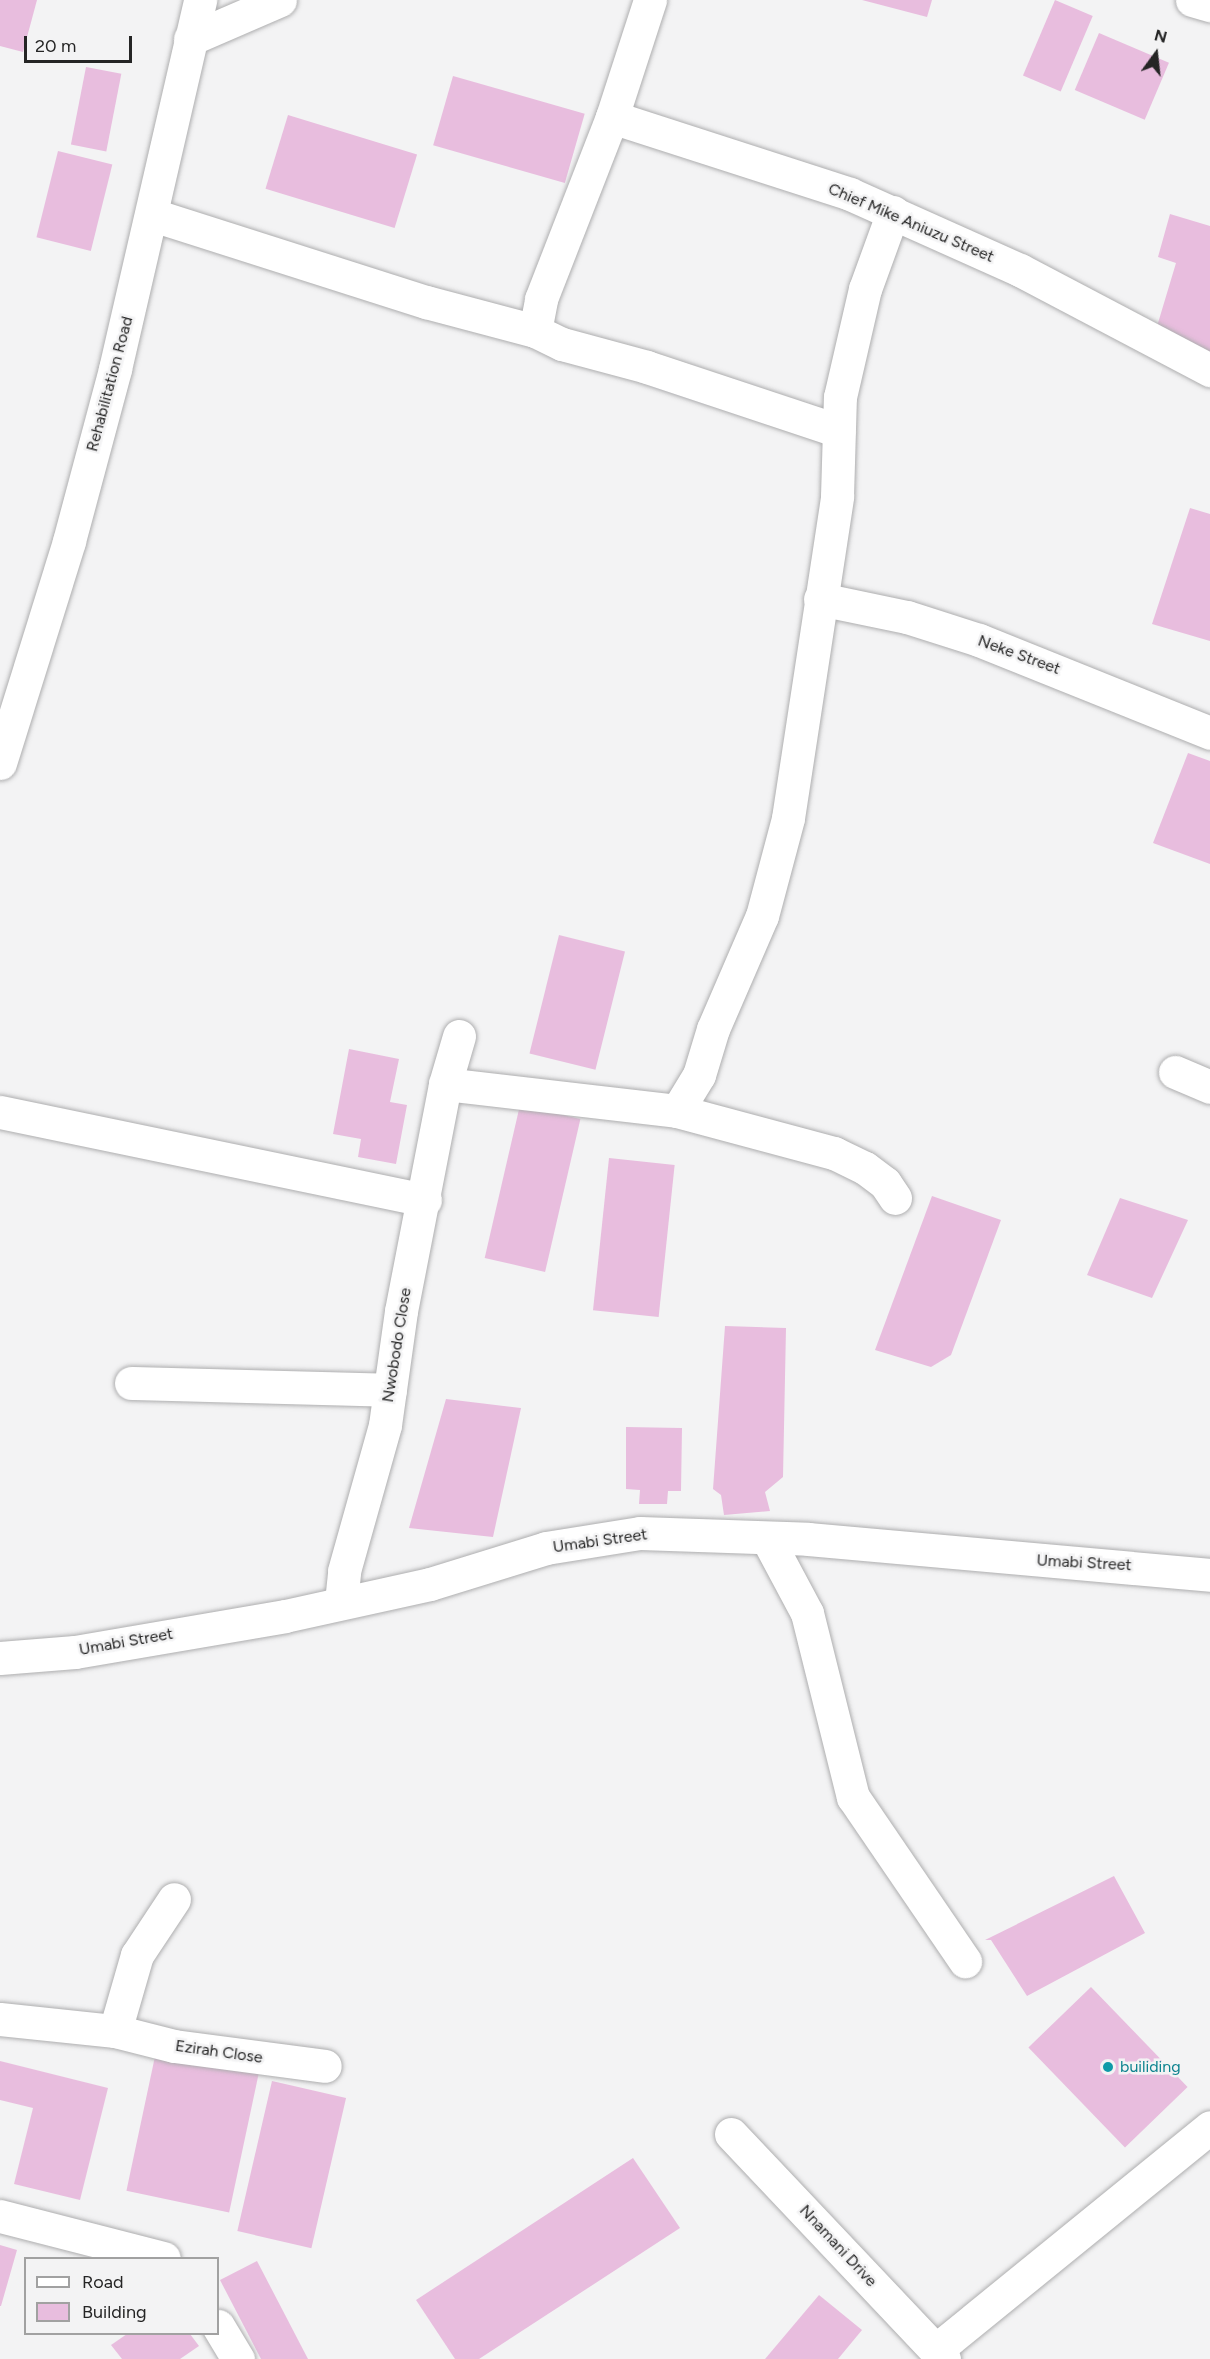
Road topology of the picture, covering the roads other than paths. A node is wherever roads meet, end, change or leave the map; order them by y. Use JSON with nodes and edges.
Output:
{"nodes":[{"id":1,"x":200,"y":0,"type":"edge"},
{"id":2,"x":280,"y":0,"type":"edge"},
{"id":3,"x":650,"y":0,"type":"edge"},
{"id":4,"x":1192,"y":0,"type":"edge"},
{"id":5,"x":1210,"y":5,"type":"edge"},
{"id":6,"x":190,"y":39,"type":"junction"},
{"id":7,"x":612,"y":117,"type":"junction"},
{"id":8,"x":893,"y":212,"type":"junction"},
{"id":9,"x":153,"y":215,"type":"junction"},
{"id":10,"x":535,"y":331,"type":"junction"},
{"id":11,"x":1210,"y":370,"type":"edge"},
{"id":12,"x":839,"y":431,"type":"junction"},
{"id":13,"x":820,"y":599,"type":"junction"},
{"id":14,"x":1210,"y":733,"type":"edge"},
{"id":15,"x":0,"y":763,"type":"edge"},
{"id":16,"x":459,"y":1036,"type":"dead end"},
{"id":17,"x":1175,"y":1071,"type":"dead end"},
{"id":18,"x":445,"y":1084,"type":"junction"},
{"id":19,"x":1210,"y":1087,"type":"edge"},
{"id":20,"x":677,"y":1111,"type":"junction"},
{"id":21,"x":0,"y":1112,"type":"edge"},
{"id":22,"x":895,"y":1198,"type":"dead end"},
{"id":23,"x":425,"y":1200,"type":"junction"},
{"id":24,"x":131,"y":1383,"type":"dead end"},
{"id":25,"x":390,"y":1390,"type":"junction"},
{"id":26,"x":768,"y":1540,"type":"junction"},
{"id":27,"x":1210,"y":1575,"type":"edge"},
{"id":28,"x":340,"y":1602,"type":"junction"},
{"id":29,"x":0,"y":1658,"type":"edge"},
{"id":30,"x":174,"y":1899,"type":"dead end"},
{"id":31,"x":965,"y":1961,"type":"dead end"},
{"id":32,"x":0,"y":2019,"type":"edge"},
{"id":33,"x":115,"y":2031,"type":"junction"},
{"id":34,"x":325,"y":2067,"type":"dead end"},
{"id":35,"x":1210,"y":2127,"type":"edge"},
{"id":36,"x":731,"y":2134,"type":"dead end"},
{"id":37,"x":0,"y":2216,"type":"edge"},
{"id":38,"x":156,"y":2257,"type":"edge"},
{"id":39,"x":219,"y":2328,"type":"edge"},
{"id":40,"x":940,"y":2355,"type":"edge"},
{"id":41,"x":238,"y":2359,"type":"edge"}],
"edges":[{"from":1,"to":6,"type":"street","name":"Rehabilitation Road"},
{"from":2,"to":6,"type":"street"},
{"from":3,"to":7,"type":"street"},
{"from":4,"to":5,"type":"street"},
{"from":6,"to":9,"type":"street","name":"Rehabilitation Road"},
{"from":7,"to":8,"type":"street","name":"Chief Mike Aniuzu Street"},
{"from":7,"to":10,"type":"street"},
{"from":8,"to":11,"type":"street","name":"Chief Mike Aniuzu Street"},
{"from":8,"to":12,"type":"street"},
{"from":9,"to":10,"type":"street"},
{"from":9,"to":15,"type":"street","name":"Rehabilitation Road"},
{"from":10,"to":12,"type":"street"},
{"from":12,"to":13,"type":"street"},
{"from":13,"to":14,"type":"street","name":"Neke Street"},
{"from":13,"to":20,"type":"street"},
{"from":16,"to":18,"type":"street","name":"Nwobodo Close"},
{"from":17,"to":19,"type":"street"},
{"from":18,"to":20,"type":"street"},
{"from":18,"to":23,"type":"street","name":"Nwobodo Close"},
{"from":20,"to":22,"type":"street"},
{"from":21,"to":23,"type":"street"},
{"from":23,"to":25,"type":"street","name":"Nwobodo Close"},
{"from":24,"to":25,"type":"street"},
{"from":25,"to":28,"type":"street","name":"Nwobodo Close"},
{"from":26,"to":27,"type":"street","name":"Umabi Street"},
{"from":26,"to":28,"type":"street","name":"Umabi Street"},
{"from":26,"to":31,"type":"street"},
{"from":28,"to":29,"type":"street","name":"Umabi Street"},
{"from":30,"to":33,"type":"street"},
{"from":32,"to":33,"type":"street","name":"Ezirah Close"},
{"from":33,"to":34,"type":"street","name":"Ezirah Close"},
{"from":35,"to":40,"type":"street"},
{"from":36,"to":40,"type":"street","name":"Nnamani Drive"},
{"from":37,"to":38,"type":"street"},
{"from":39,"to":41,"type":"street"}]}
